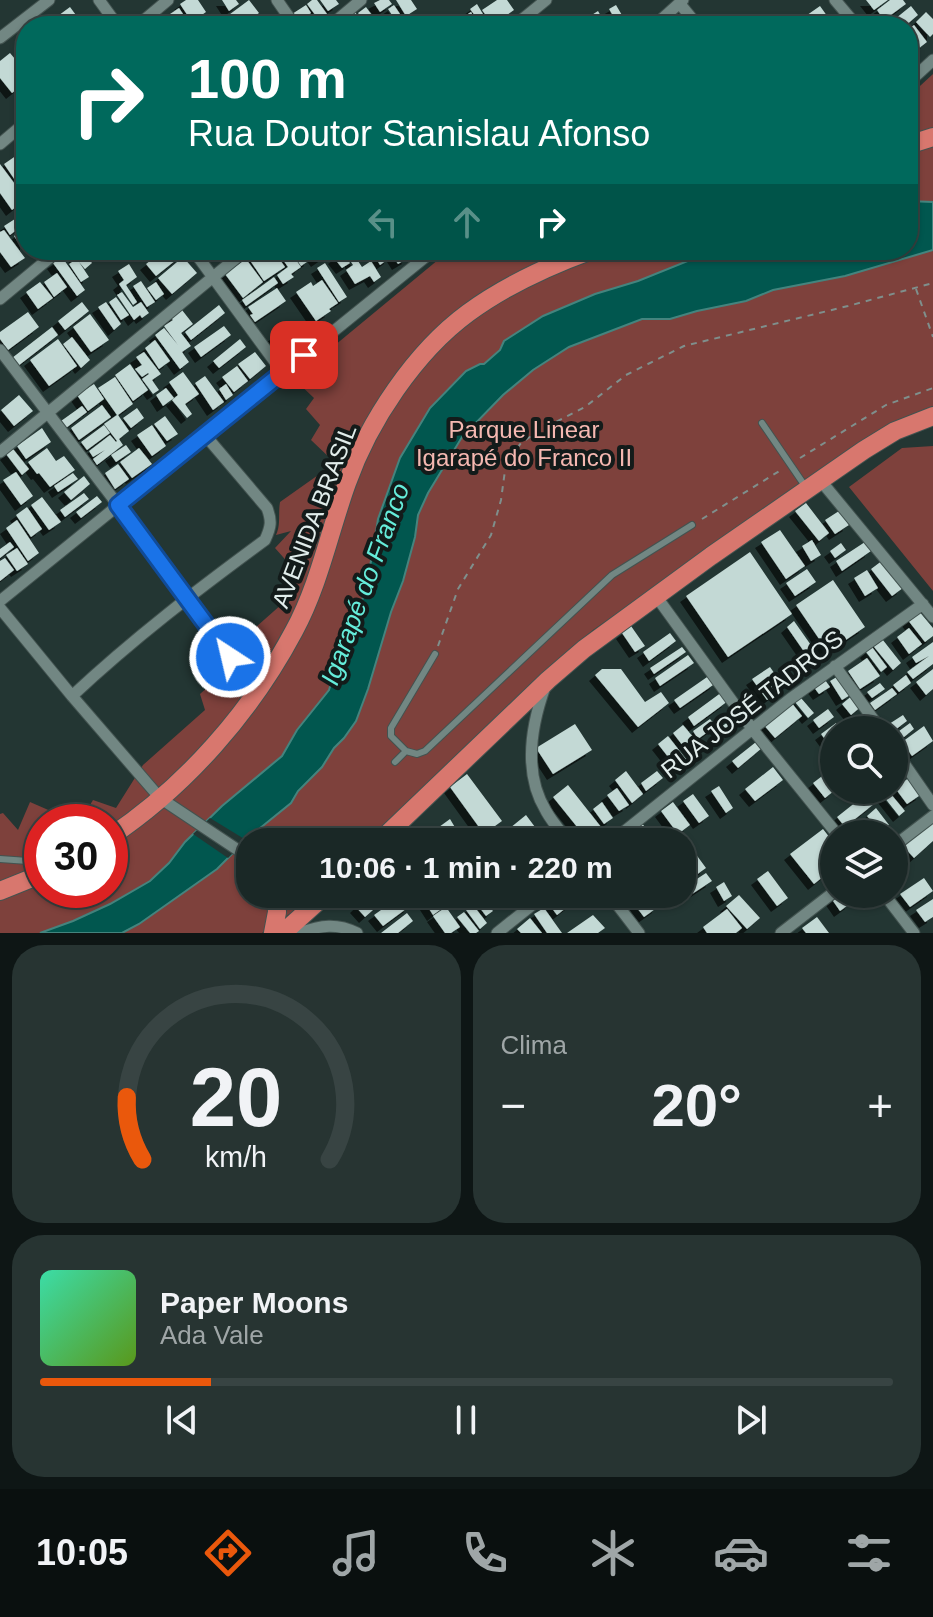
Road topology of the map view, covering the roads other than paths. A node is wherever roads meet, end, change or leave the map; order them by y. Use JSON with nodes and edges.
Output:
{"nodes":[{"id":1,"x":49,"y":0,"type":"edge"},
{"id":2,"x":168,"y":0,"type":"edge"},
{"id":3,"x":361,"y":0,"type":"edge"},
{"id":4,"x":835,"y":0,"type":"edge"},
{"id":5,"x":540,"y":2,"type":"edge"},
{"id":6,"x":682,"y":2,"type":"edge"},
{"id":7,"x":28,"y":16,"type":"edge"},
{"id":8,"x":149,"y":16,"type":"edge"},
{"id":9,"x":342,"y":16,"type":"edge"},
{"id":10,"x":525,"y":16,"type":"edge"},
{"id":11,"x":666,"y":16,"type":"edge"},
{"id":12,"x":849,"y":16,"type":"edge"},
{"id":13,"x":16,"y":26,"type":"edge"},
{"id":14,"x":0,"y":38,"type":"edge"},
{"id":15,"x":933,"y":60,"type":"edge"},
{"id":16,"x":918,"y":74,"type":"edge"},
{"id":17,"x":16,"y":130,"type":"edge"},
{"id":18,"x":0,"y":144,"type":"edge"},
{"id":19,"x":47,"y":260,"type":"edge"},
{"id":20,"x":201,"y":260,"type":"edge"},
{"id":21,"x":234,"y":260,"type":"edge"},
{"id":22,"x":422,"y":260,"type":"edge"},
{"id":23,"x":566,"y":260,"type":"edge"},
{"id":24,"x":214,"y":277,"type":"junction"},
{"id":25,"x":0,"y":299,"type":"edge"},
{"id":26,"x":0,"y":350,"type":"edge"},
{"id":27,"x":283,"y":373,"type":"junction"},
{"id":28,"x":49,"y":414,"type":"junction"},
{"id":29,"x":933,"y":416,"type":"edge"},
{"id":30,"x":762,"y":423,"type":"dead end"},
{"id":31,"x":205,"y":435,"type":"junction"},
{"id":32,"x":0,"y":452,"type":"edge"},
{"id":33,"x":814,"y":485,"type":"junction"},
{"id":34,"x":118,"y":505,"type":"junction"},
{"id":35,"x":692,"y":525,"type":"road end"},
{"id":36,"x":656,"y":596,"type":"junction"},
{"id":37,"x":186,"y":598,"type":"junction"},
{"id":38,"x":0,"y":601,"type":"edge"},
{"id":39,"x":923,"y":604,"type":"junction"},
{"id":40,"x":0,"y":608,"type":"edge"},
{"id":41,"x":933,"y":617,"type":"edge"},
{"id":42,"x":435,"y":654,"type":"road end"},
{"id":43,"x":230,"y":657,"type":"dead end"},
{"id":44,"x":835,"y":666,"type":"junction"},
{"id":45,"x":548,"y":680,"type":"junction"},
{"id":46,"x":72,"y":696,"type":"junction"},
{"id":47,"x":871,"y":716,"type":"edge"},
{"id":48,"x":753,"y":730,"type":"junction"},
{"id":49,"x":406,"y":751,"type":"junction"},
{"id":50,"x":395,"y":762,"type":"dead end"},
{"id":51,"x":908,"y":769,"type":"edge"},
{"id":52,"x":160,"y":798,"type":"junction"},
{"id":53,"x":933,"y":805,"type":"edge"},
{"id":54,"x":933,"y":816,"type":"edge"},
{"id":55,"x":826,"y":820,"type":"edge"},
{"id":56,"x":128,"y":823,"type":"edge"},
{"id":57,"x":394,"y":828,"type":"edge"},
{"id":58,"x":558,"y":828,"type":"edge"},
{"id":59,"x":629,"y":828,"type":"edge"},
{"id":60,"x":908,"y":835,"type":"edge"},
{"id":61,"x":236,"y":849,"type":"edge"},
{"id":62,"x":0,"y":859,"type":"edge"},
{"id":63,"x":24,"y":861,"type":"edge"},
{"id":64,"x":24,"y":881,"type":"edge"},
{"id":65,"x":0,"y":891,"type":"edge"},
{"id":66,"x":820,"y":903,"type":"edge"},
{"id":67,"x":277,"y":908,"type":"edge"},
{"id":68,"x":528,"y":908,"type":"edge"},
{"id":69,"x":620,"y":908,"type":"edge"},
{"id":70,"x":895,"y":908,"type":"edge"},
{"id":71,"x":310,"y":910,"type":"edge"},
{"id":72,"x":273,"y":933,"type":"edge"},
{"id":73,"x":283,"y":933,"type":"edge"},
{"id":74,"x":300,"y":933,"type":"edge"},
{"id":75,"x":357,"y":933,"type":"edge"},
{"id":76,"x":497,"y":933,"type":"edge"},
{"id":77,"x":639,"y":933,"type":"edge"},
{"id":78,"x":781,"y":933,"type":"edge"},
{"id":79,"x":914,"y":933,"type":"edge"}],
"edges":[{"from":1,"to":7,"type":"street"},
{"from":2,"to":8,"type":"street"},
{"from":3,"to":9,"type":"street"},
{"from":4,"to":12,"type":"street"},
{"from":5,"to":10,"type":"street"},
{"from":6,"to":11,"type":"street"},
{"from":13,"to":14,"type":"street"},
{"from":15,"to":16,"type":"street"},
{"from":17,"to":18,"type":"street"},
{"from":19,"to":25,"type":"street"},
{"from":20,"to":24,"type":"street"},
{"from":21,"to":24,"type":"street"},
{"from":22,"to":27,"type":"street"},
{"from":23,"to":52,"type":"highway","name":"AVENIDA BRASIL"},
{"from":24,"to":27,"type":"street"},
{"from":24,"to":28,"type":"street"},
{"from":26,"to":28,"type":"street"},
{"from":27,"to":31,"type":"street"},
{"from":28,"to":32,"type":"street"},
{"from":28,"to":34,"type":"street"},
{"from":29,"to":33,"type":"highway"},
{"from":30,"to":33,"type":"lane"},
{"from":31,"to":34,"type":"street"},
{"from":31,"to":37,"type":"street"},
{"from":33,"to":36,"type":"highway"},
{"from":33,"to":39,"type":"street"},
{"from":34,"to":37,"type":"street"},
{"from":34,"to":38,"type":"street"},
{"from":35,"to":49,"type":"lane"},
{"from":36,"to":45,"type":"highway"},
{"from":36,"to":48,"type":"street"},
{"from":37,"to":43,"type":"street"},
{"from":37,"to":46,"type":"street"},
{"from":39,"to":41,"type":"street"},
{"from":39,"to":44,"type":"street","name":"RUA JOSÉ TADROS"},
{"from":40,"to":46,"type":"street"},
{"from":42,"to":49,"type":"lane"},
{"from":44,"to":47,"type":"street"},
{"from":44,"to":48,"type":"street","name":"RUA JOSÉ TADROS"},
{"from":45,"to":57,"type":"highway"},
{"from":45,"to":58,"type":"street"},
{"from":46,"to":52,"type":"street"},
{"from":48,"to":55,"type":"street"},
{"from":48,"to":59,"type":"street","name":"RUA JOSÉ TADROS"},
{"from":49,"to":50,"type":"lane"},
{"from":51,"to":53,"type":"street"},
{"from":52,"to":56,"type":"highway","name":"AVENIDA BRASIL"},
{"from":52,"to":61,"type":"street"},
{"from":54,"to":60,"type":"street"},
{"from":62,"to":63,"type":"lane"},
{"from":64,"to":65,"type":"highway"},
{"from":66,"to":78,"type":"street"},
{"from":67,"to":72,"type":"highway"},
{"from":68,"to":76,"type":"street"},
{"from":69,"to":77,"type":"street"},
{"from":70,"to":79,"type":"street"},
{"from":71,"to":73,"type":"highway"},
{"from":74,"to":75,"type":"street"}]}
